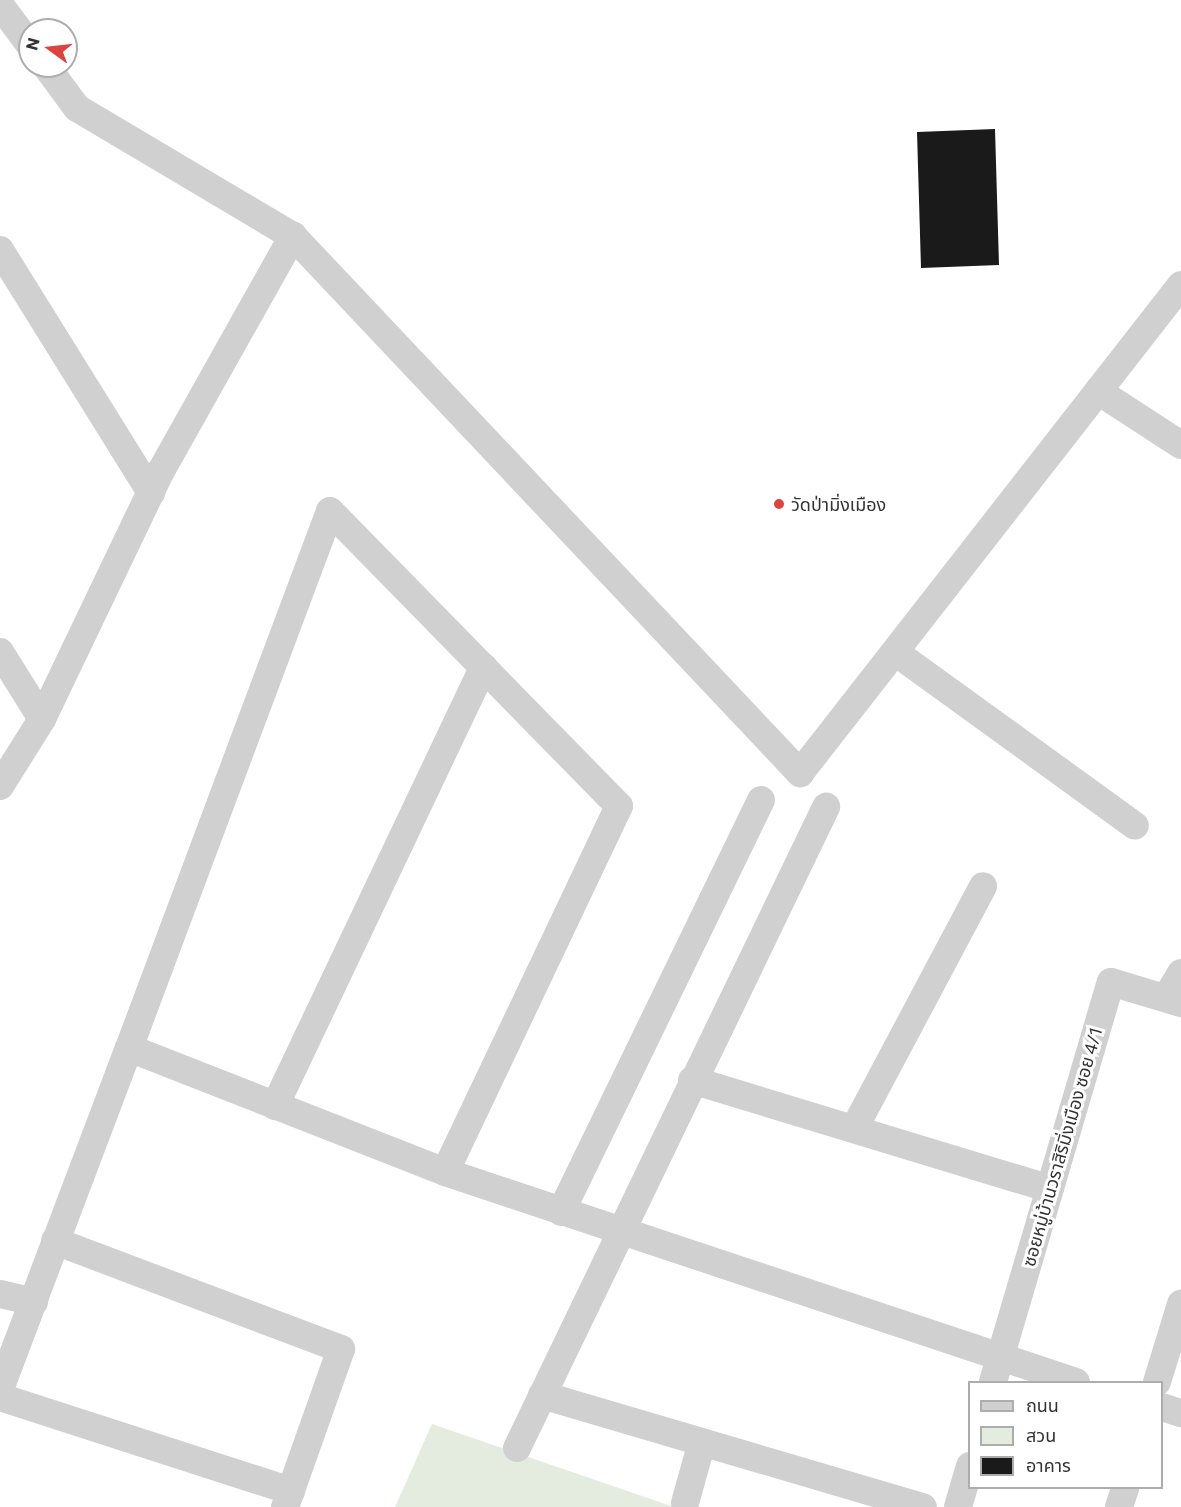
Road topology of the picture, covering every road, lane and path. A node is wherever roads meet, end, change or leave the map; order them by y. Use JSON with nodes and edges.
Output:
{"nodes":[{"id":1,"x":0,"y":5,"type":"edge"},
{"id":2,"x":18,"y":29,"type":"edge"},
{"id":3,"x":55,"y":78,"type":"edge"},
{"id":4,"x":293,"y":236,"type":"junction"},
{"id":5,"x":0,"y":250,"type":"edge"},
{"id":6,"x":1176,"y":300,"type":"edge"},
{"id":7,"x":1098,"y":392,"type":"junction"},
{"id":8,"x":1181,"y":445,"type":"edge"},
{"id":9,"x":151,"y":493,"type":"junction"},
{"id":10,"x":0,"y":652,"type":"edge"},
{"id":11,"x":895,"y":652,"type":"junction"},
{"id":12,"x":483,"y":667,"type":"junction"},
{"id":13,"x":42,"y":719,"type":"junction"},
{"id":14,"x":0,"y":786,"type":"edge"},
{"id":15,"x":761,"y":800,"type":"dead end"},
{"id":16,"x":826,"y":807,"type":"dead end"},
{"id":17,"x":1135,"y":826,"type":"dead end"},
{"id":18,"x":982,"y":886,"type":"dead end"},
{"id":19,"x":1181,"y":973,"type":"edge"},
{"id":20,"x":1174,"y":1000,"type":"edge"},
{"id":21,"x":129,"y":1048,"type":"junction"},
{"id":22,"x":692,"y":1080,"type":"junction"},
{"id":23,"x":275,"y":1106,"type":"junction"},
{"id":24,"x":854,"y":1129,"type":"junction"},
{"id":25,"x":446,"y":1172,"type":"junction"},
{"id":26,"x":1050,"y":1189,"type":"junction"},
{"id":27,"x":561,"y":1212,"type":"junction"},
{"id":28,"x":619,"y":1231,"type":"junction"},
{"id":29,"x":55,"y":1241,"type":"junction"},
{"id":30,"x":0,"y":1294,"type":"edge"},
{"id":31,"x":34,"y":1302,"type":"junction"},
{"id":32,"x":1181,"y":1304,"type":"edge"},
{"id":33,"x":996,"y":1371,"type":"edge"},
{"id":34,"x":1063,"y":1381,"type":"edge"},
{"id":35,"x":1158,"y":1381,"type":"edge"},
{"id":36,"x":0,"y":1389,"type":"edge"},
{"id":37,"x":542,"y":1395,"type":"junction"},
{"id":38,"x":0,"y":1397,"type":"edge"},
{"id":39,"x":1163,"y":1408,"type":"edge"},
{"id":40,"x":1181,"y":1413,"type":"edge"},
{"id":41,"x":702,"y":1442,"type":"junction"},
{"id":42,"x":517,"y":1448,"type":"dead end"},
{"id":43,"x":968,"y":1470,"type":"edge"},
{"id":44,"x":1125,"y":1489,"type":"edge"},
{"id":45,"x":288,"y":1499,"type":"edge"},
{"id":46,"x":685,"y":1503,"type":"dead end"},
{"id":47,"x":922,"y":1507,"type":"edge"},
{"id":48,"x":958,"y":1507,"type":"edge"},
{"id":49,"x":1119,"y":1507,"type":"edge"}],
"edges":[{"from":1,"to":2,"type":"street"},
{"from":3,"to":4,"type":"street"},
{"from":4,"to":9,"type":"street"},
{"from":4,"to":11,"type":"street"},
{"from":5,"to":9,"type":"street"},
{"from":6,"to":7,"type":"street"},
{"from":7,"to":8,"type":"street"},
{"from":7,"to":11,"type":"street"},
{"from":9,"to":13,"type":"street"},
{"from":10,"to":13,"type":"street"},
{"from":11,"to":17,"type":"street"},
{"from":12,"to":21,"type":"street"},
{"from":12,"to":23,"type":"street"},
{"from":12,"to":25,"type":"street"},
{"from":13,"to":14,"type":"street"},
{"from":15,"to":27,"type":"street"},
{"from":16,"to":22,"type":"street"},
{"from":18,"to":24,"type":"street"},
{"from":19,"to":20,"type":"street"},
{"from":20,"to":26,"type":"street","name":"ซอยหมู่บ้านวราสิริมิ่งเมือง ซอย 4/1"},
{"from":21,"to":23,"type":"street"},
{"from":21,"to":29,"type":"street"},
{"from":22,"to":24,"type":"street"},
{"from":22,"to":28,"type":"street"},
{"from":23,"to":25,"type":"street"},
{"from":24,"to":26,"type":"street"},
{"from":25,"to":27,"type":"street"},
{"from":26,"to":33,"type":"street","name":"ซอยหมู่บ้านวราสิริมิ่งเมือง ซอย 4/1"},
{"from":27,"to":28,"type":"street"},
{"from":28,"to":33,"type":"street"},
{"from":28,"to":37,"type":"street"},
{"from":29,"to":31,"type":"street"},
{"from":29,"to":45,"type":"street"},
{"from":30,"to":31,"type":"street"},
{"from":31,"to":36,"type":"street"},
{"from":32,"to":35,"type":"street"},
{"from":33,"to":34,"type":"street"},
{"from":37,"to":41,"type":"street"},
{"from":37,"to":42,"type":"street"},
{"from":38,"to":45,"type":"street"},
{"from":39,"to":40,"type":"street"},
{"from":41,"to":46,"type":"street"},
{"from":41,"to":47,"type":"street"},
{"from":43,"to":48,"type":"street"},
{"from":44,"to":49,"type":"street"}]}
